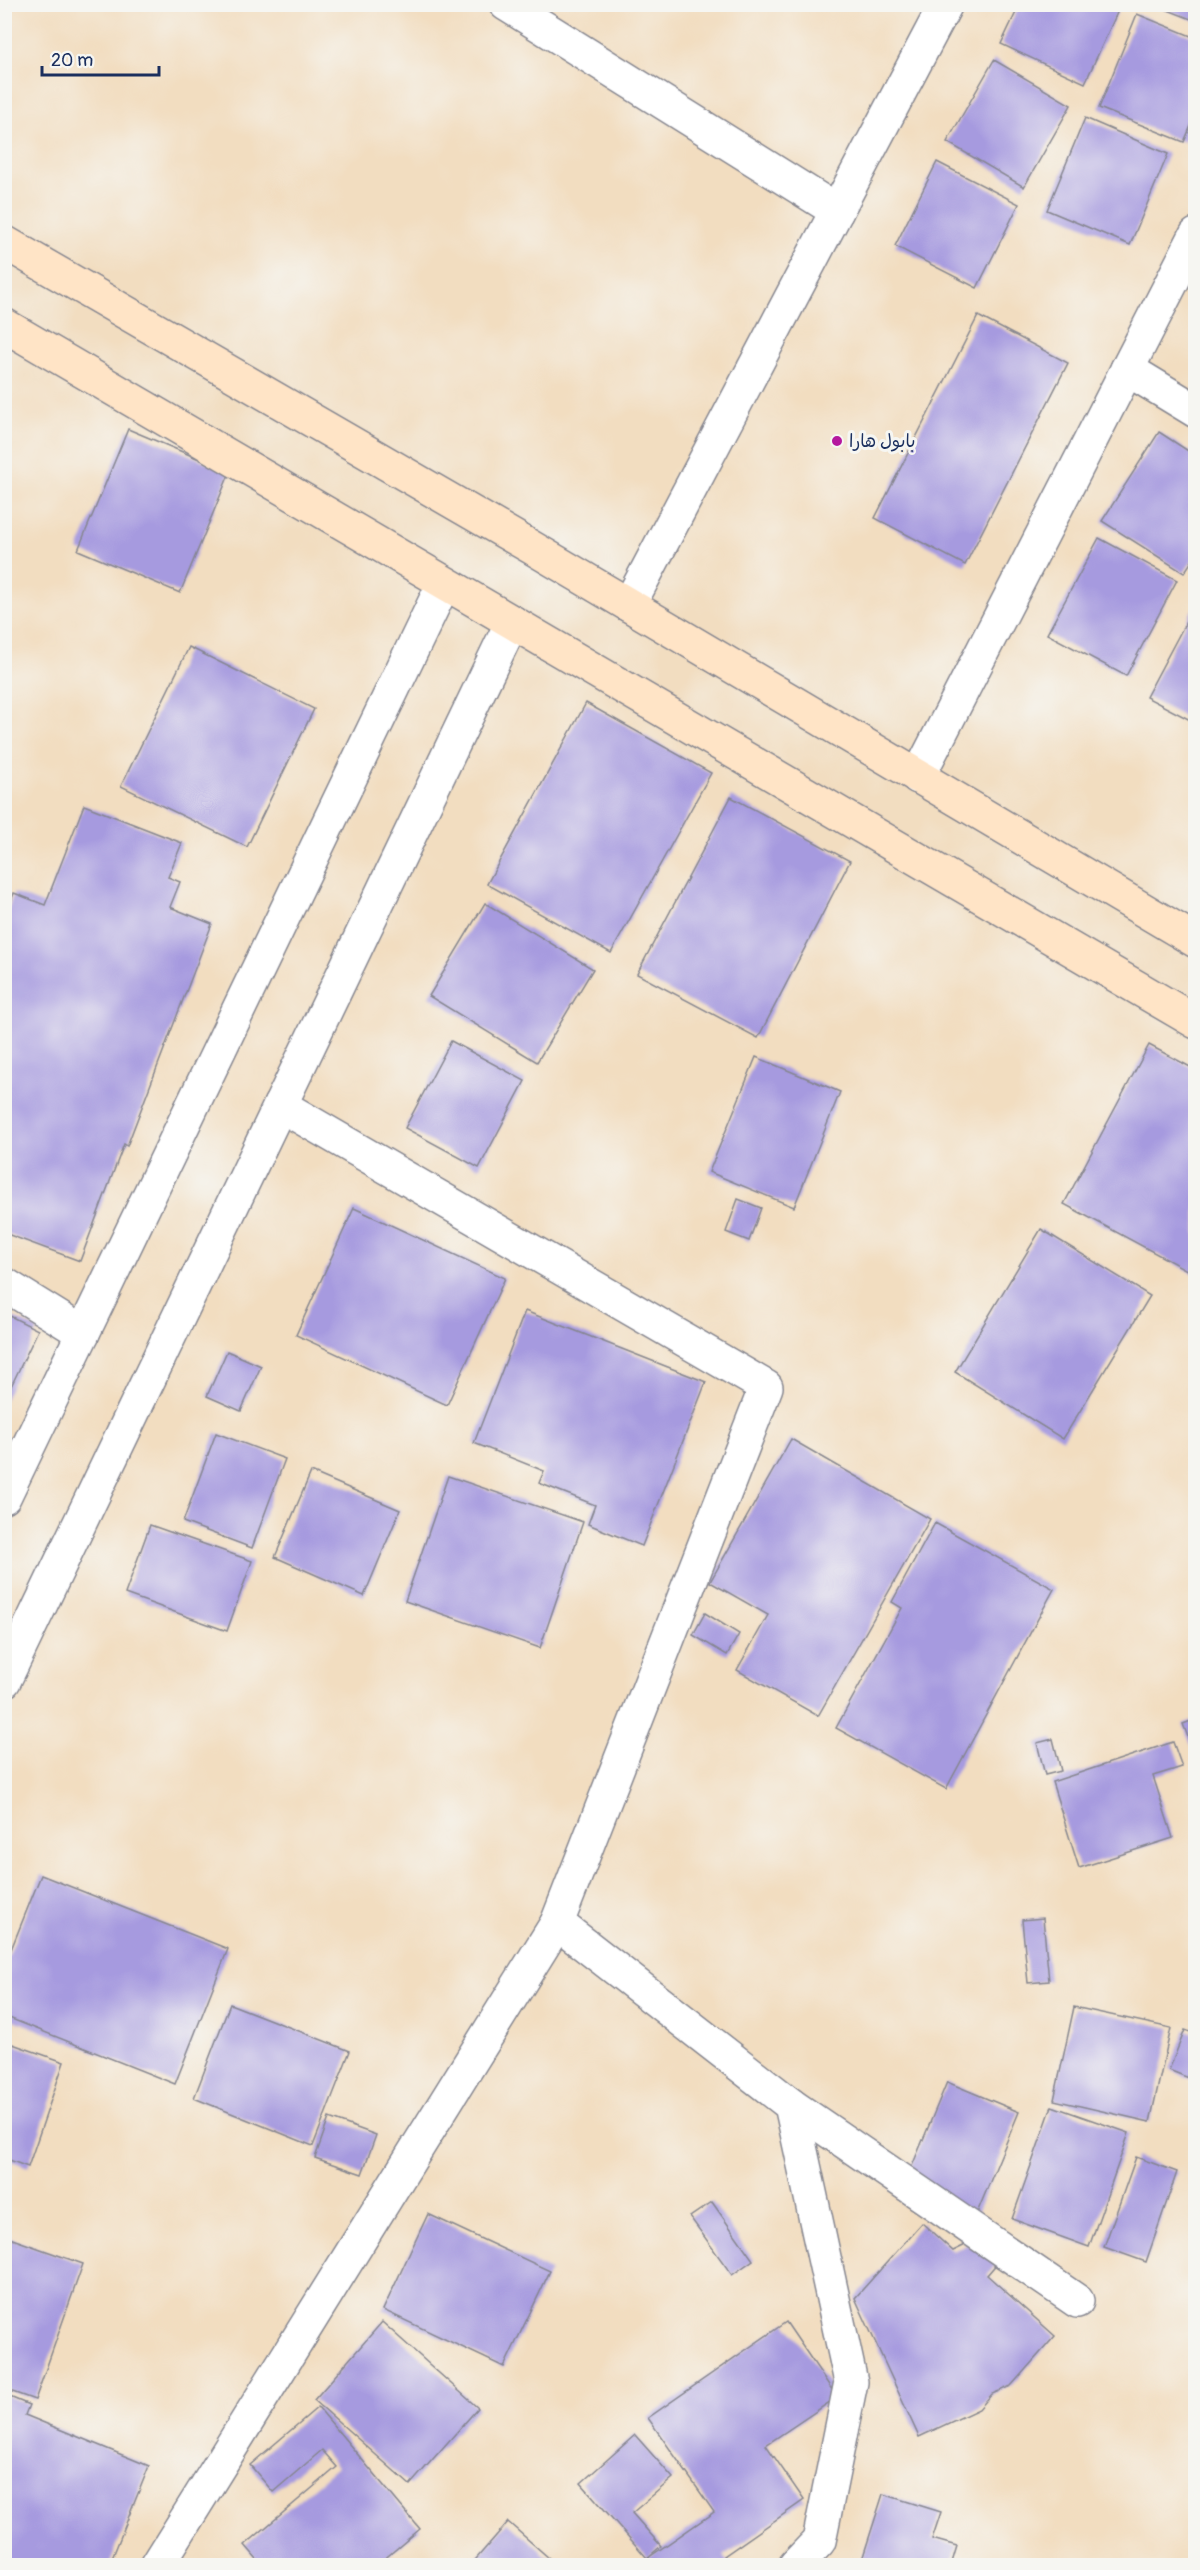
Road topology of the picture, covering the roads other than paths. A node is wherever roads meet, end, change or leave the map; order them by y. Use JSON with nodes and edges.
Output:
{"nodes":[{"id":1,"x":506,"y":4,"type":"edge"},
{"id":2,"x":946,"y":4,"type":"edge"},
{"id":3,"x":837,"y":211,"type":"junction"},
{"id":4,"x":1196,"y":235,"type":"edge"},
{"id":5,"x":4,"y":242,"type":"edge"},
{"id":6,"x":4,"y":325,"type":"edge"},
{"id":7,"x":1127,"y":369,"type":"junction"},
{"id":8,"x":1196,"y":411,"type":"edge"},
{"id":9,"x":444,"y":583,"type":"junction"},
{"id":10,"x":629,"y":605,"type":"junction"},
{"id":11,"x":512,"y":622,"type":"junction"},
{"id":12,"x":918,"y":777,"type":"junction"},
{"id":13,"x":1196,"y":941,"type":"edge"},
{"id":14,"x":1196,"y":1022,"type":"edge"},
{"id":15,"x":280,"y":1106,"type":"junction"},
{"id":16,"x":4,"y":1284,"type":"edge"},
{"id":17,"x":83,"y":1333,"type":"junction"},
{"id":18,"x":4,"y":1497,"type":"edge"},
{"id":19,"x":4,"y":1681,"type":"edge"},
{"id":20,"x":557,"y":1923,"type":"junction"},
{"id":21,"x":791,"y":2105,"type":"junction"},
{"id":22,"x":1077,"y":2301,"type":"dead end"},
{"id":23,"x":157,"y":2565,"type":"edge"},
{"id":24,"x":795,"y":2565,"type":"edge"}],
"edges":[{"from":1,"to":3,"type":"street"},
{"from":2,"to":3,"type":"street"},
{"from":3,"to":10,"type":"street"},
{"from":4,"to":7,"type":"street"},
{"from":5,"to":10,"type":"main road"},
{"from":6,"to":9,"type":"main road"},
{"from":7,"to":8,"type":"street"},
{"from":7,"to":12,"type":"street"},
{"from":9,"to":11,"type":"main road"},
{"from":9,"to":17,"type":"street"},
{"from":10,"to":12,"type":"main road"},
{"from":11,"to":14,"type":"main road"},
{"from":11,"to":15,"type":"street"},
{"from":12,"to":13,"type":"main road"},
{"from":15,"to":19,"type":"street"},
{"from":15,"to":20,"type":"street"},
{"from":16,"to":17,"type":"street"},
{"from":17,"to":18,"type":"street"},
{"from":20,"to":21,"type":"street"},
{"from":20,"to":23,"type":"street"},
{"from":21,"to":22,"type":"street"},
{"from":21,"to":24,"type":"street"}]}
